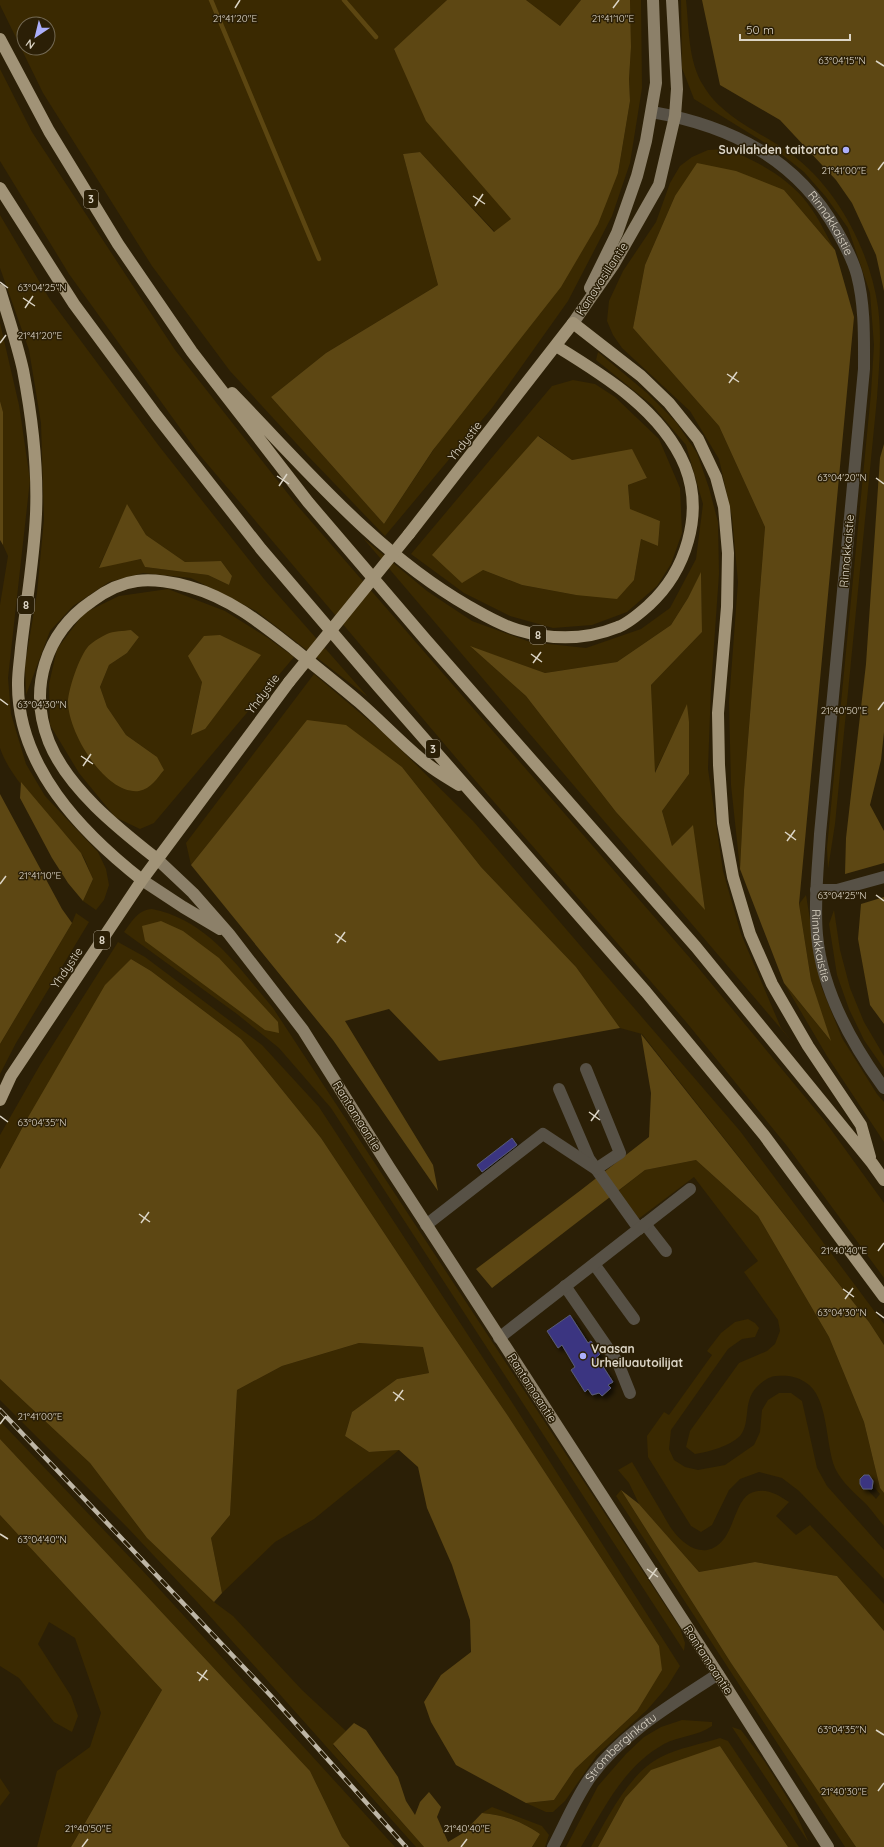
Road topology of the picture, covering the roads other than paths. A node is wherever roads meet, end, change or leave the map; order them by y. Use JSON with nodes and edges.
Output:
{"nodes":[{"id":1,"x":653,"y":0,"type":"edge"},
{"id":2,"x":672,"y":0,"type":"edge"},
{"id":3,"x":0,"y":39,"type":"edge"},
{"id":4,"x":652,"y":112,"type":"junction"},
{"id":5,"x":675,"y":116,"type":"junction"},
{"id":6,"x":0,"y":188,"type":"edge"},
{"id":7,"x":0,"y":290,"type":"edge"},
{"id":8,"x":572,"y":324,"type":"junction"},
{"id":9,"x":556,"y":346,"type":"junction"},
{"id":10,"x":192,"y":352,"type":"junction"},
{"id":11,"x":471,"y":792,"type":"junction"},
{"id":12,"x":157,"y":859,"type":"junction"},
{"id":13,"x":884,"y":877,"type":"edge"},
{"id":14,"x":142,"y":880,"type":"junction"},
{"id":15,"x":816,"y":890,"type":"junction"},
{"id":16,"x":229,"y":934,"type":"junction"},
{"id":17,"x":586,"y":1069,"type":"dead end"},
{"id":18,"x":884,"y":1088,"type":"edge"},
{"id":19,"x":559,"y":1089,"type":"dead end"},
{"id":20,"x":0,"y":1100,"type":"edge"},
{"id":21,"x":872,"y":1163,"type":"junction"},
{"id":22,"x":596,"y":1169,"type":"junction"},
{"id":23,"x":884,"y":1180,"type":"edge"},
{"id":24,"x":690,"y":1189,"type":"dead end"},
{"id":25,"x":426,"y":1225,"type":"junction"},
{"id":26,"x":642,"y":1226,"type":"junction"},
{"id":27,"x":666,"y":1251,"type":"dead end"},
{"id":28,"x":594,"y":1264,"type":"junction"},
{"id":29,"x":565,"y":1286,"type":"junction"},
{"id":30,"x":884,"y":1297,"type":"edge"},
{"id":31,"x":634,"y":1319,"type":"dead end"},
{"id":32,"x":499,"y":1338,"type":"junction"},
{"id":33,"x":630,"y":1393,"type":"dead end"},
{"id":34,"x":718,"y":1674,"type":"junction"},
{"id":35,"x":553,"y":1847,"type":"edge"},
{"id":36,"x":828,"y":1847,"type":"edge"}],
"edges":[{"from":1,"to":4,"type":"main road","name":"Kanavasillantie"},
{"from":2,"to":5,"type":"main road","name":"Kanavasillantie"},
{"from":3,"to":10,"type":"highway","number":"3"},
{"from":4,"to":5,"type":"street","name":"Rinnakkaistie"},
{"from":4,"to":8,"type":"main road","name":"Kanavasillantie"},
{"from":5,"to":8,"type":"main road","name":"Kanavasillantie"},
{"from":5,"to":15,"type":"street","name":"Rinnakkaistie"},
{"from":6,"to":11,"type":"highway","number":"3"},
{"from":7,"to":14,"type":"highway","number":"8"},
{"from":8,"to":9,"type":"highway","name":"Yhdystie"},
{"from":8,"to":21,"type":"highway"},
{"from":9,"to":10,"type":"highway","number":"8"},
{"from":9,"to":12,"type":"highway","name":"Yhdystie","number":"8","bridge":true},
{"from":10,"to":21,"type":"highway","number":"3"},
{"from":11,"to":12,"type":"highway"},
{"from":11,"to":30,"type":"highway","number":"3"},
{"from":12,"to":14,"type":"highway","name":"Yhdystie","number":"8"},
{"from":12,"to":16,"type":"main road","name":"Rantamaantie"},
{"from":13,"to":15,"type":"street"},
{"from":14,"to":16,"type":"main road","name":"Rantamaantie"},
{"from":14,"to":20,"type":"highway","name":"Yhdystie","number":"8"},
{"from":15,"to":18,"type":"street","name":"Rinnakkaistie"},
{"from":16,"to":25,"type":"main road","name":"Rantamaantie"},
{"from":17,"to":22,"type":"street"},
{"from":19,"to":22,"type":"street"},
{"from":21,"to":23,"type":"highway","number":"3"},
{"from":22,"to":25,"type":"street"},
{"from":22,"to":26,"type":"street"},
{"from":24,"to":26,"type":"street"},
{"from":25,"to":32,"type":"main road","name":"Rantamaantie"},
{"from":26,"to":27,"type":"street"},
{"from":26,"to":28,"type":"street"},
{"from":28,"to":29,"type":"street"},
{"from":28,"to":31,"type":"street"},
{"from":29,"to":32,"type":"street"},
{"from":29,"to":33,"type":"street"},
{"from":32,"to":34,"type":"main road","name":"Rantamaantie"},
{"from":34,"to":35,"type":"street","name":"Strömberginkatu"},
{"from":34,"to":36,"type":"main road","name":"Rantamaantie"}]}
